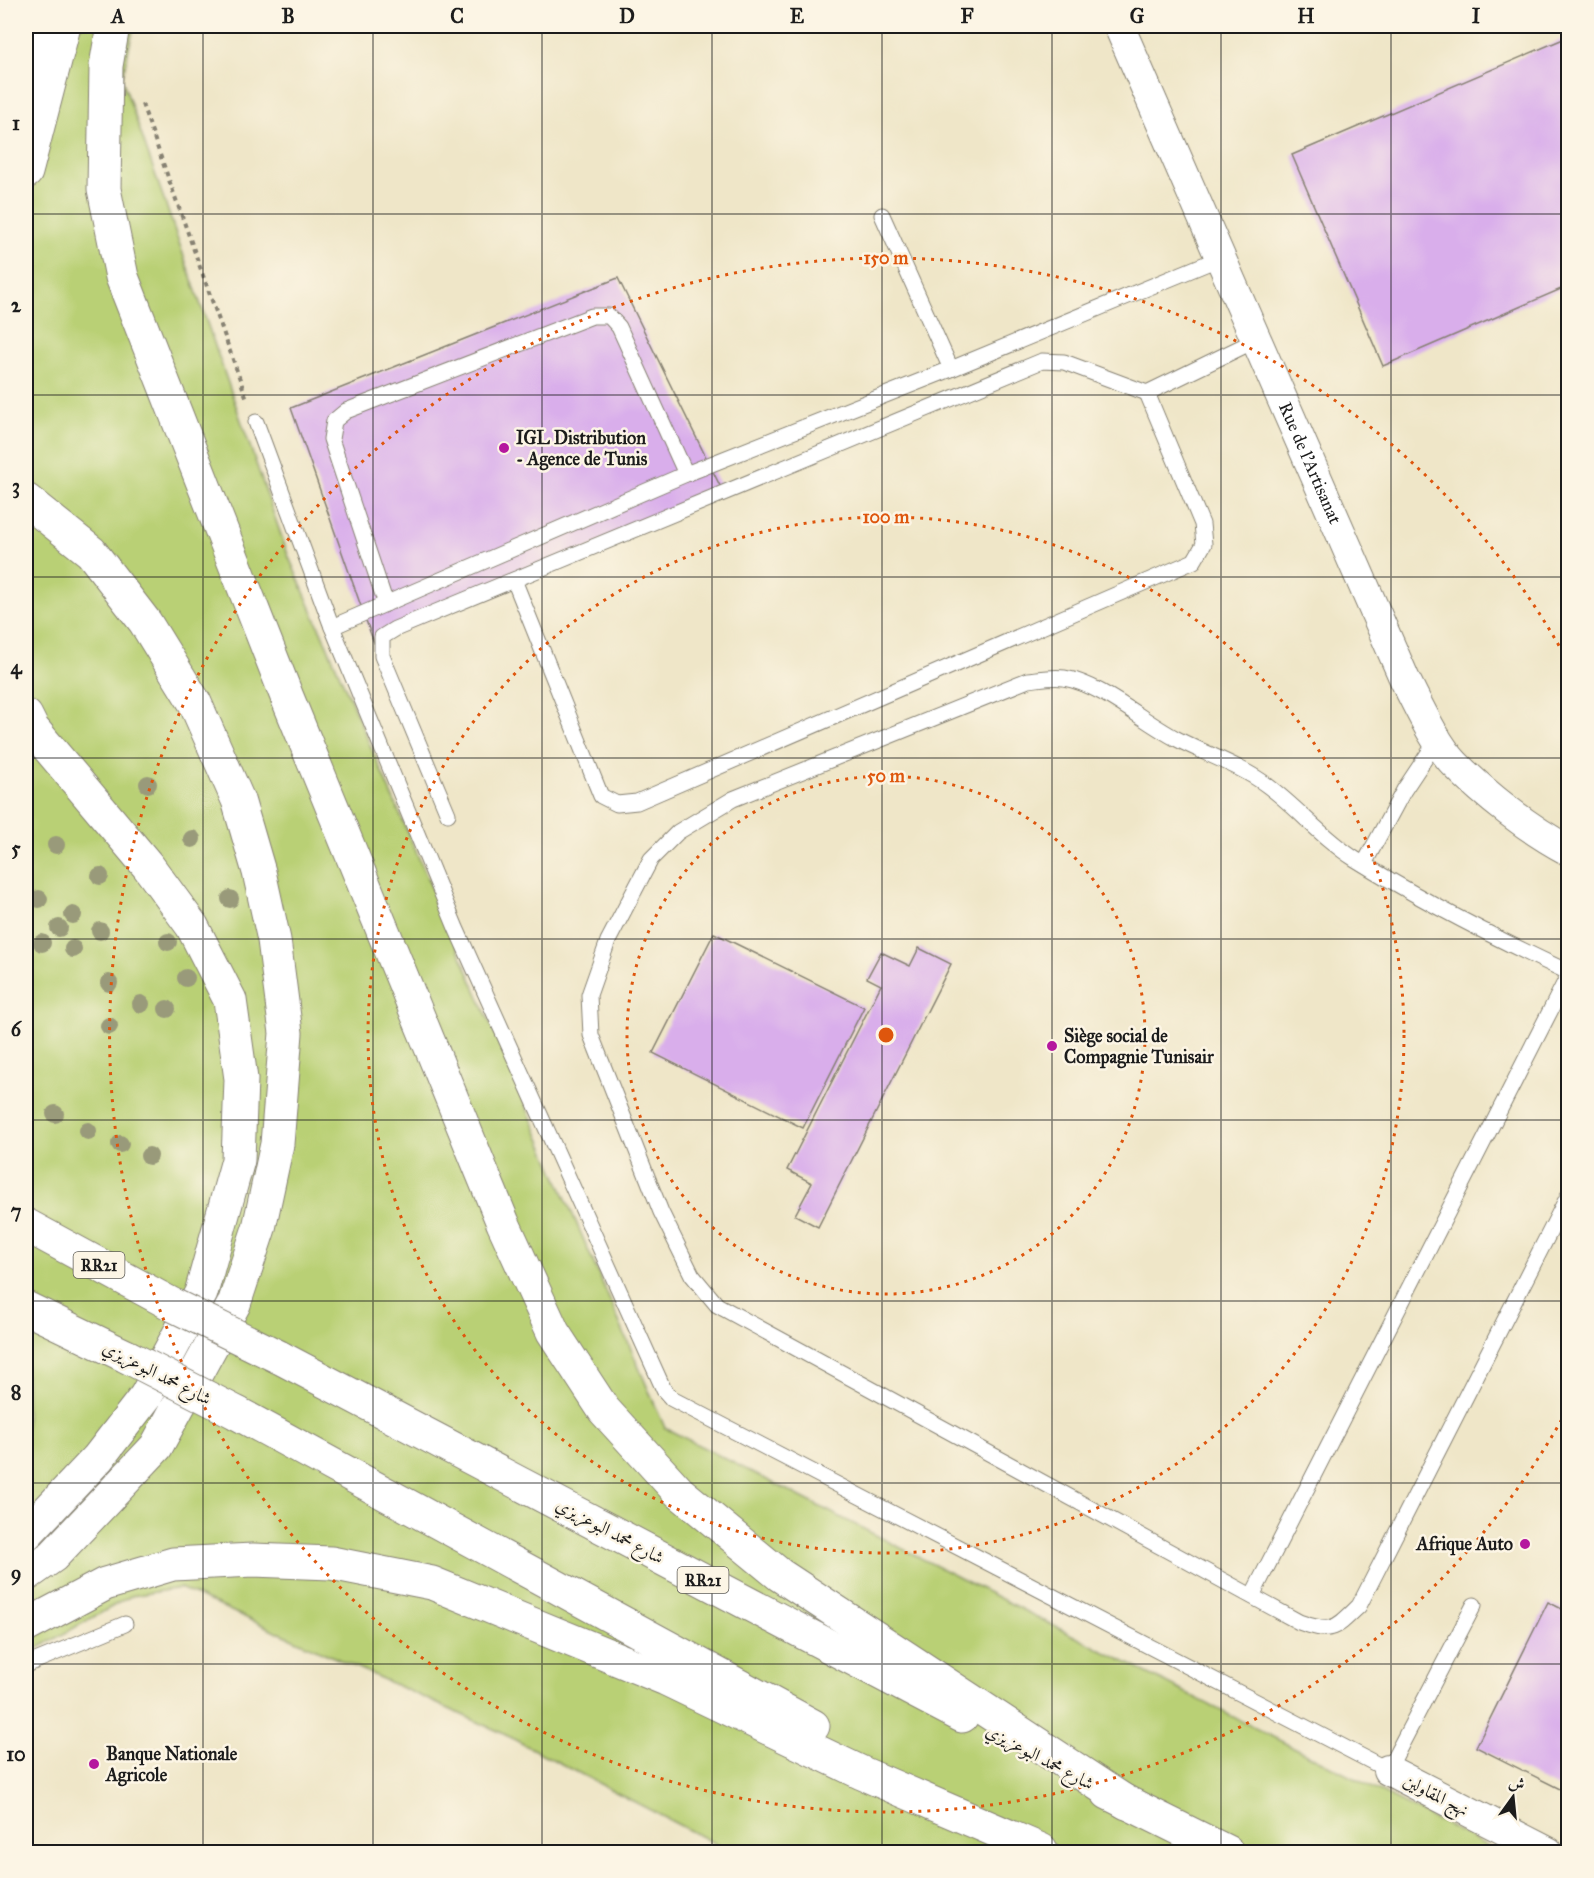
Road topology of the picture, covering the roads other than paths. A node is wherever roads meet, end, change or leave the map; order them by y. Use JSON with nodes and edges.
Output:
{"nodes":[{"id":1,"x":45,"y":26,"type":"edge"},
{"id":2,"x":64,"y":26,"type":"edge"},
{"id":3,"x":113,"y":26,"type":"edge"},
{"id":4,"x":1119,"y":26,"type":"edge"},
{"id":5,"x":26,"y":73,"type":"edge"},
{"id":6,"x":26,"y":172,"type":"edge"},
{"id":7,"x":882,"y":215,"type":"dead end"},
{"id":8,"x":1220,"y":258,"type":"junction"},
{"id":9,"x":1256,"y":340,"type":"junction"},
{"id":10,"x":951,"y":369,"type":"junction"},
{"id":11,"x":1147,"y":393,"type":"junction"},
{"id":12,"x":256,"y":422,"type":"road end"},
{"id":13,"x":686,"y":474,"type":"junction"},
{"id":14,"x":26,"y":500,"type":"edge"},
{"id":15,"x":514,"y":579,"type":"junction"},
{"id":16,"x":386,"y":604,"type":"junction"},
{"id":17,"x":332,"y":627,"type":"junction"},
{"id":18,"x":26,"y":716,"type":"edge"},
{"id":19,"x":1438,"y":739,"type":"junction"},
{"id":20,"x":448,"y":814,"type":"dead end"},
{"id":21,"x":1569,"y":850,"type":"edge"},
{"id":22,"x":1364,"y":864,"type":"junction"},
{"id":23,"x":1569,"y":974,"type":"edge"},
{"id":24,"x":1569,"y":1196,"type":"edge"},
{"id":25,"x":26,"y":1225,"type":"edge"},
{"id":26,"x":26,"y":1308,"type":"edge"},
{"id":27,"x":26,"y":1534,"type":"edge"},
{"id":28,"x":26,"y":1575,"type":"edge"},
{"id":29,"x":1252,"y":1596,"type":"junction"},
{"id":30,"x":1474,"y":1605,"type":"dead end"},
{"id":31,"x":125,"y":1624,"type":"dead end"},
{"id":32,"x":26,"y":1626,"type":"edge"},
{"id":33,"x":26,"y":1665,"type":"edge"},
{"id":34,"x":1388,"y":1770,"type":"junction"},
{"id":35,"x":1127,"y":1803,"type":"junction"},
{"id":36,"x":1043,"y":1851,"type":"edge"},
{"id":37,"x":1227,"y":1852,"type":"edge"},
{"id":38,"x":1548,"y":1852,"type":"edge"}],
"edges":[{"from":1,"to":5,"type":"highway"},
{"from":2,"to":6,"type":"highway"},
{"from":3,"to":35,"type":"highway"},
{"from":4,"to":8,"type":"street","name":"Rue de l'Artisanat"},
{"from":7,"to":10,"type":"lane"},
{"from":8,"to":9,"type":"street","name":"Rue de l'Artisanat"},
{"from":8,"to":10,"type":"lane"},
{"from":9,"to":11,"type":"lane"},
{"from":9,"to":19,"type":"street","name":"Rue de l'Artisanat"},
{"from":10,"to":13,"type":"lane"},
{"from":11,"to":15,"type":"lane"},
{"from":11,"to":15,"type":"lane"},
{"from":12,"to":17,"type":"lane"},
{"from":13,"to":16,"type":"lane"},
{"from":13,"to":16,"type":"lane"},
{"from":14,"to":28,"type":"highway"},
{"from":15,"to":20,"type":"lane"},
{"from":16,"to":17,"type":"lane"},
{"from":17,"to":34,"type":"lane"},
{"from":18,"to":27,"type":"highway"},
{"from":19,"to":21,"type":"street","name":"Rue de l'Artisanat"},
{"from":19,"to":22,"type":"lane"},
{"from":22,"to":23,"type":"lane"},
{"from":22,"to":29,"type":"lane"},
{"from":23,"to":29,"type":"lane"},
{"from":24,"to":29,"type":"lane"},
{"from":25,"to":35,"type":"highway","name":"شارع محمد البوعزيزي","number":"RR21","bridge":true},
{"from":26,"to":36,"type":"highway","name":"شارع محمد البوعزيزي","bridge":true},
{"from":30,"to":34,"type":"lane"},
{"from":31,"to":33,"type":"lane"},
{"from":32,"to":36,"type":"highway"},
{"from":34,"to":38,"type":"street","name":"نهج المقاولين"},
{"from":35,"to":37,"type":"highway","name":"شارع محمد البوعزيزي","number":"RR21"}]}
